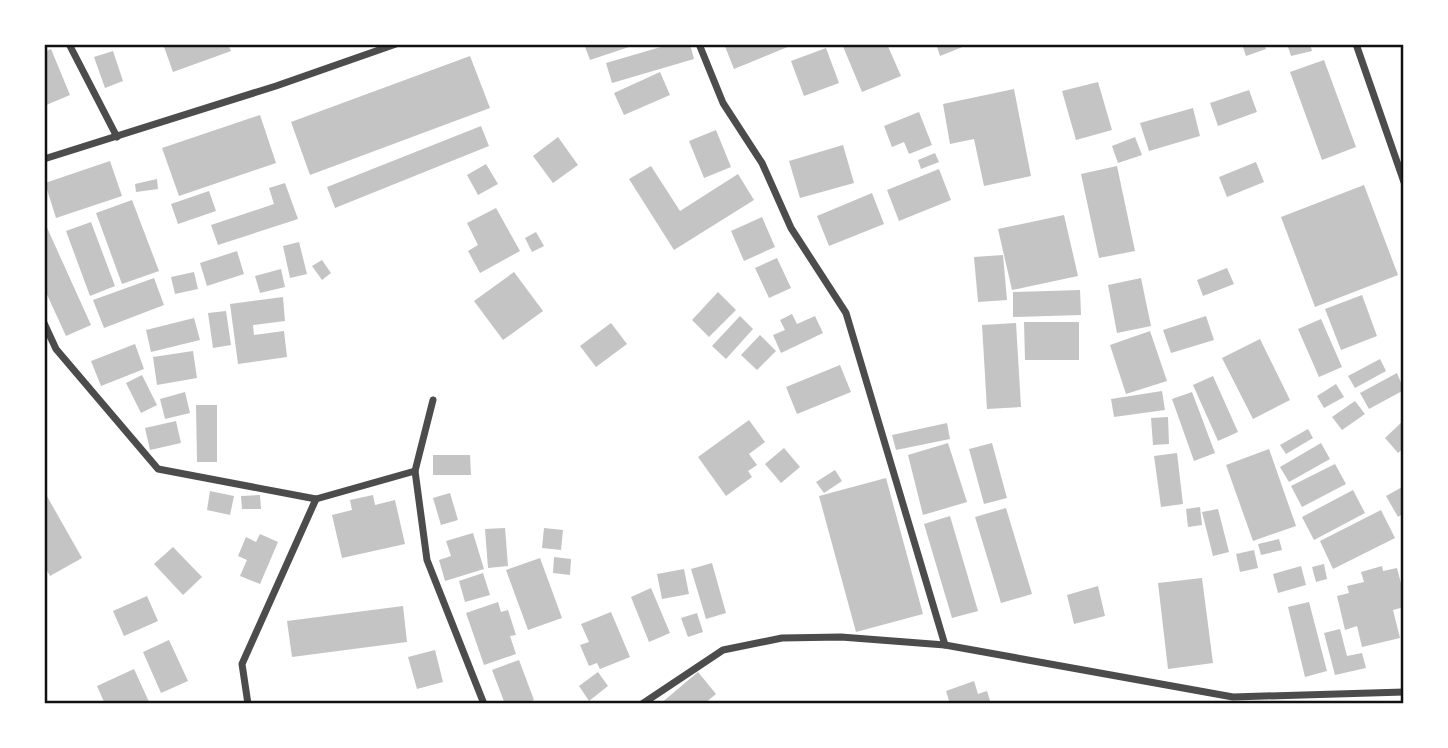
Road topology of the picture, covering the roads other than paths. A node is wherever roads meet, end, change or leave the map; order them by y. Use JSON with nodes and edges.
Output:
{"nodes":[{"id":1,"x":69,"y":44,"type":"edge"},
{"id":2,"x":396,"y":44,"type":"edge"},
{"id":3,"x":699,"y":44,"type":"edge"},
{"id":4,"x":1356,"y":44,"type":"edge"},
{"id":5,"x":117,"y":137,"type":"junction"},
{"id":6,"x":44,"y":159,"type":"edge"},
{"id":7,"x":1404,"y":182,"type":"edge"},
{"id":8,"x":44,"y":323,"type":"edge"},
{"id":9,"x":433,"y":400,"type":"dead end"},
{"id":10,"x":415,"y":471,"type":"junction"},
{"id":11,"x":316,"y":499,"type":"junction"},
{"id":12,"x":945,"y":645,"type":"junction"},
{"id":13,"x":1404,"y":692,"type":"edge"},
{"id":14,"x":248,"y":704,"type":"edge"},
{"id":15,"x":484,"y":704,"type":"edge"},
{"id":16,"x":642,"y":704,"type":"edge"}],
"edges":[{"from":1,"to":5,"type":"street"},
{"from":2,"to":5,"type":"street"},
{"from":3,"to":12,"type":"street"},
{"from":4,"to":7,"type":"street"},
{"from":5,"to":6,"type":"street"},
{"from":8,"to":11,"type":"street"},
{"from":9,"to":10,"type":"street"},
{"from":10,"to":11,"type":"street"},
{"from":10,"to":15,"type":"street"},
{"from":11,"to":14,"type":"street"},
{"from":12,"to":13,"type":"street"},
{"from":12,"to":16,"type":"street"}]}
